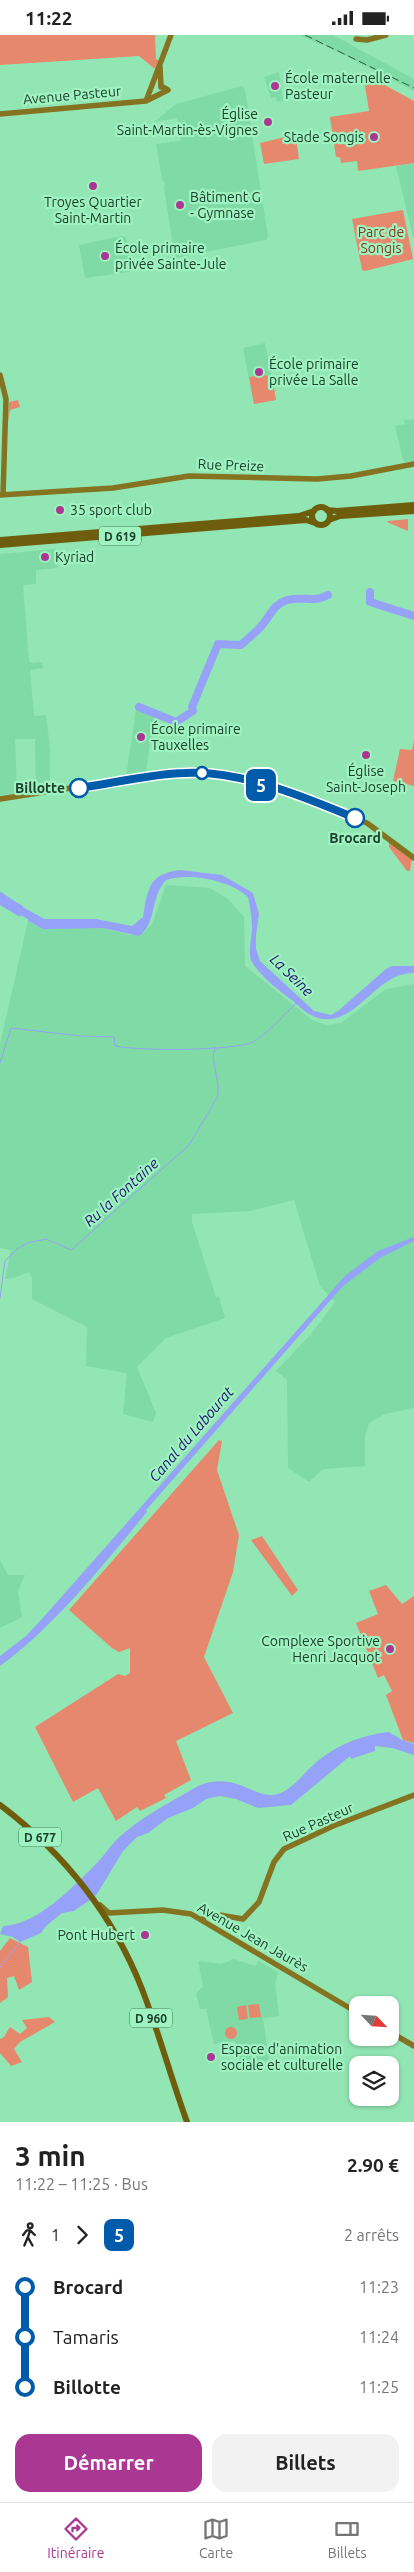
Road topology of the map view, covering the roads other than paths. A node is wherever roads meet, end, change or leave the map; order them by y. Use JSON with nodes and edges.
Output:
{"nodes":[{"id":1,"x":171,"y":35,"type":"edge"},
{"id":2,"x":386,"y":35,"type":"edge"},
{"id":3,"x":356,"y":39,"type":"dead end"},
{"id":4,"x":163,"y":55,"type":"junction"},
{"id":5,"x":153,"y":82,"type":"junction"},
{"id":6,"x":161,"y":86,"type":"junction"},
{"id":7,"x":157,"y":98,"type":"junction"},
{"id":8,"x":146,"y":101,"type":"junction"},
{"id":9,"x":0,"y":114,"type":"edge"},
{"id":10,"x":0,"y":375,"type":"edge"},
{"id":11,"x":414,"y":464,"type":"edge"},
{"id":12,"x":1,"y":495,"type":"edge"},
{"id":13,"x":414,"y":505,"type":"edge"},
{"id":14,"x":326,"y":510,"type":"junction"},
{"id":15,"x":314,"y":511,"type":"junction"},
{"id":16,"x":414,"y":511,"type":"edge"},
{"id":17,"x":329,"y":520,"type":"junction"},
{"id":18,"x":315,"y":523,"type":"junction"},
{"id":19,"x":0,"y":540,"type":"edge"},
{"id":20,"x":0,"y":545,"type":"edge"},
{"id":21,"x":0,"y":799,"type":"edge"},
{"id":22,"x":414,"y":858,"type":"edge"},
{"id":23,"x":414,"y":1795,"type":"edge"},
{"id":24,"x":0,"y":1805,"type":"edge"},
{"id":25,"x":93,"y":1899,"type":"joint"},
{"id":26,"x":128,"y":1911,"type":"junction"},
{"id":27,"x":110,"y":1915,"type":"junction"},
{"id":28,"x":202,"y":1920,"type":"junction"},
{"id":29,"x":349,"y":2008,"type":"edge"},
{"id":30,"x":399,"y":2037,"type":"edge"},
{"id":31,"x":414,"y":2046,"type":"edge"},
{"id":32,"x":188,"y":2122,"type":"edge"}],
"edges":[{"from":1,"to":4,"type":"street"},
{"from":2,"to":3,"type":"street"},
{"from":4,"to":5,"type":"street"},
{"from":4,"to":6,"type":"street"},
{"from":5,"to":7,"type":"street"},
{"from":5,"to":8,"type":"street"},
{"from":6,"to":7,"type":"street"},
{"from":6,"to":7,"type":"street"},
{"from":7,"to":8,"type":"street","name":"Avenue Pasteur"},
{"from":8,"to":9,"type":"street","name":"Avenue Pasteur"},
{"from":10,"to":12,"type":"street"},
{"from":11,"to":12,"type":"street","name":"Rue Preize"},
{"from":13,"to":14,"type":"main road"},
{"from":14,"to":15,"type":"main road"},
{"from":14,"to":17,"type":"main road"},
{"from":15,"to":18,"type":"main road"},
{"from":15,"to":19,"type":"main road","number":"D 619"},
{"from":16,"to":17,"type":"main road"},
{"from":17,"to":18,"type":"main road"},
{"from":18,"to":20,"type":"main road","number":"D 619"},
{"from":21,"to":22,"type":"street"},
{"from":23,"to":28,"type":"street","name":"Rue Pasteur"},
{"from":24,"to":25,"type":"main road","number":"D 677"},
{"from":25,"to":27,"type":"main road","number":"D 960"},
{"from":26,"to":27,"type":"street","name":"Avenue Jean Jaurès"},
{"from":26,"to":27,"type":"street","name":"Avenue Jean Jaurès"},
{"from":26,"to":28,"type":"street","name":"Avenue Jean Jaurès"},
{"from":27,"to":32,"type":"main road","number":"D 960"},
{"from":28,"to":29,"type":"street","name":"Avenue Jean Jaurès"},
{"from":30,"to":31,"type":"street"}]}
